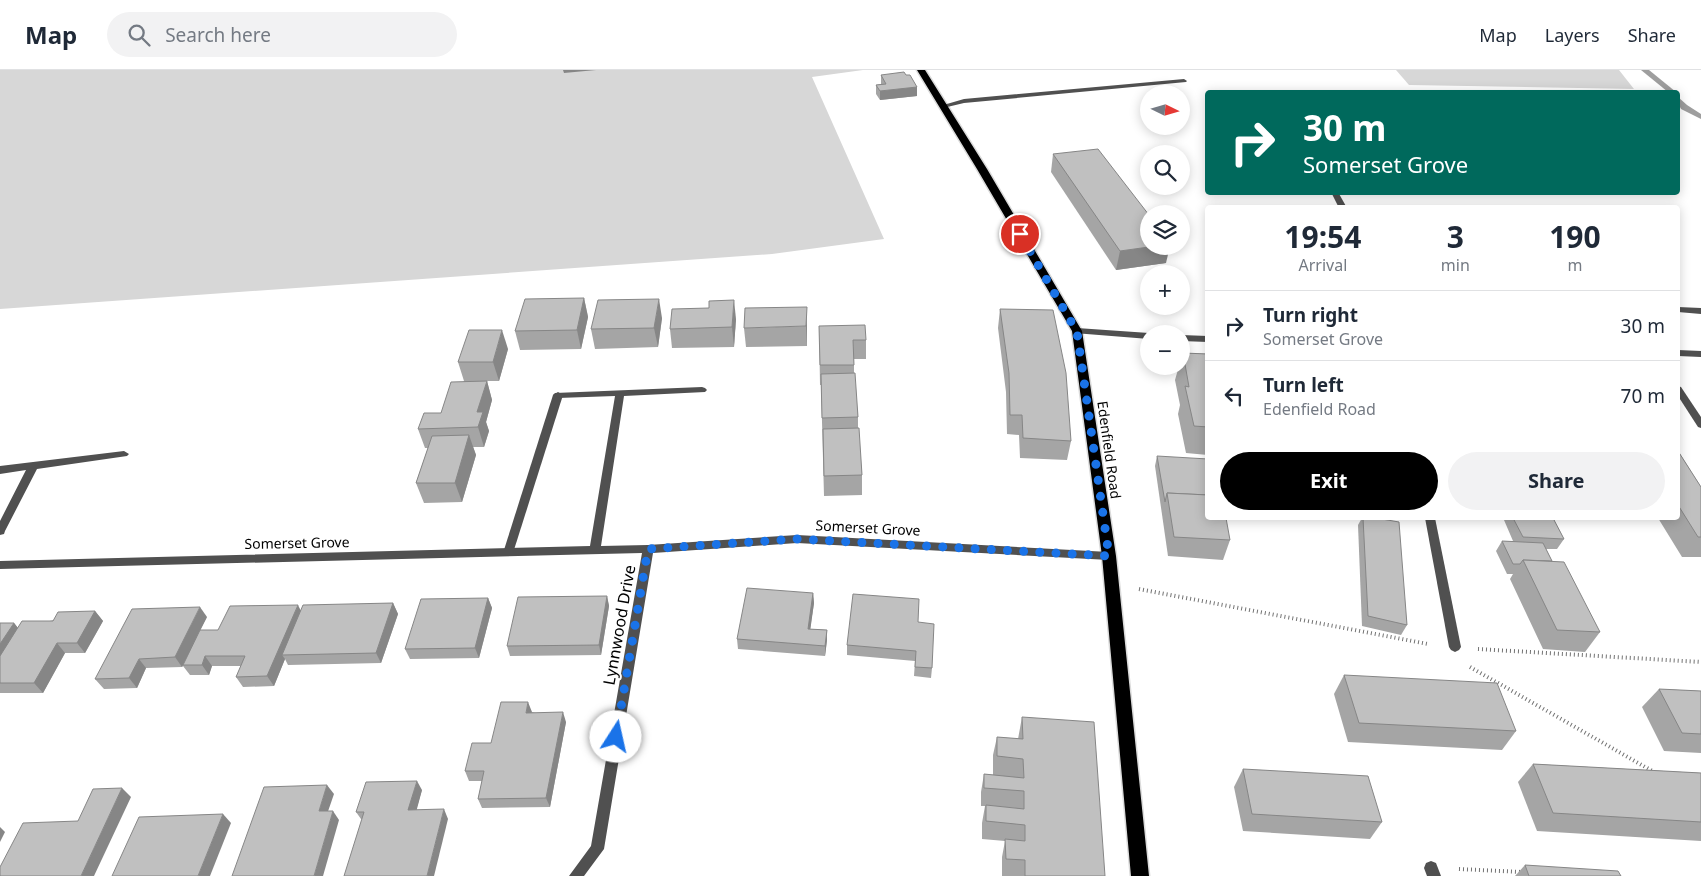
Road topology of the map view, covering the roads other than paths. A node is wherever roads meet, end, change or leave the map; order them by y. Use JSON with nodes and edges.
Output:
{"nodes":[{"id":1,"x":920,"y":70,"type":"edge"},
{"id":2,"x":1184,"y":81,"type":"dead end"},
{"id":3,"x":942,"y":106,"type":"junction"},
{"id":4,"x":1680,"y":310,"type":"edge"},
{"id":5,"x":1701,"y":311,"type":"edge"},
{"id":6,"x":1077,"y":332,"type":"junction"},
{"id":7,"x":1140,"y":336,"type":"edge"},
{"id":8,"x":1190,"y":338,"type":"edge"},
{"id":9,"x":1205,"y":339,"type":"edge"},
{"id":10,"x":1680,"y":352,"type":"edge"},
{"id":11,"x":1701,"y":354,"type":"edge"},
{"id":12,"x":702,"y":390,"type":"dead end"},
{"id":13,"x":1680,"y":392,"type":"edge"},
{"id":14,"x":620,"y":393,"type":"junction"},
{"id":15,"x":1701,"y":425,"type":"edge"},
{"id":16,"x":124,"y":454,"type":"dead end"},
{"id":17,"x":33,"y":466,"type":"junction"},
{"id":18,"x":0,"y":470,"type":"edge"},
{"id":19,"x":1430,"y":520,"type":"edge"},
{"id":20,"x":0,"y":531,"type":"edge"},
{"id":21,"x":648,"y":549,"type":"junction"},
{"id":22,"x":595,"y":550,"type":"junction"},
{"id":23,"x":508,"y":552,"type":"junction"},
{"id":24,"x":1109,"y":556,"type":"junction"},
{"id":25,"x":0,"y":565,"type":"edge"},
{"id":26,"x":1455,"y":647,"type":"road end"},
{"id":27,"x":576,"y":876,"type":"edge"},
{"id":28,"x":1140,"y":876,"type":"edge"}],
"edges":[{"from":1,"to":3,"type":"main road","name":"Edenfield Road"},
{"from":2,"to":3,"type":"street"},
{"from":3,"to":6,"type":"main road","name":"Edenfield Road"},
{"from":4,"to":5,"type":"street"},
{"from":6,"to":7,"type":"street"},
{"from":6,"to":24,"type":"main road","name":"Edenfield Road"},
{"from":8,"to":9,"type":"street"},
{"from":10,"to":11,"type":"street"},
{"from":12,"to":14,"type":"street"},
{"from":13,"to":15,"type":"street"},
{"from":14,"to":22,"type":"street"},
{"from":14,"to":23,"type":"street"},
{"from":16,"to":17,"type":"street"},
{"from":17,"to":18,"type":"street"},
{"from":17,"to":20,"type":"street"},
{"from":19,"to":26,"type":"street"},
{"from":21,"to":22,"type":"street","name":"Somerset Grove"},
{"from":21,"to":24,"type":"street","name":"Somerset Grove"},
{"from":21,"to":27,"type":"street","name":"Lynnwood Drive"},
{"from":22,"to":23,"type":"street","name":"Somerset Grove"},
{"from":23,"to":25,"type":"street","name":"Somerset Grove"},
{"from":24,"to":28,"type":"main road","name":"Edenfield Road"}]}
